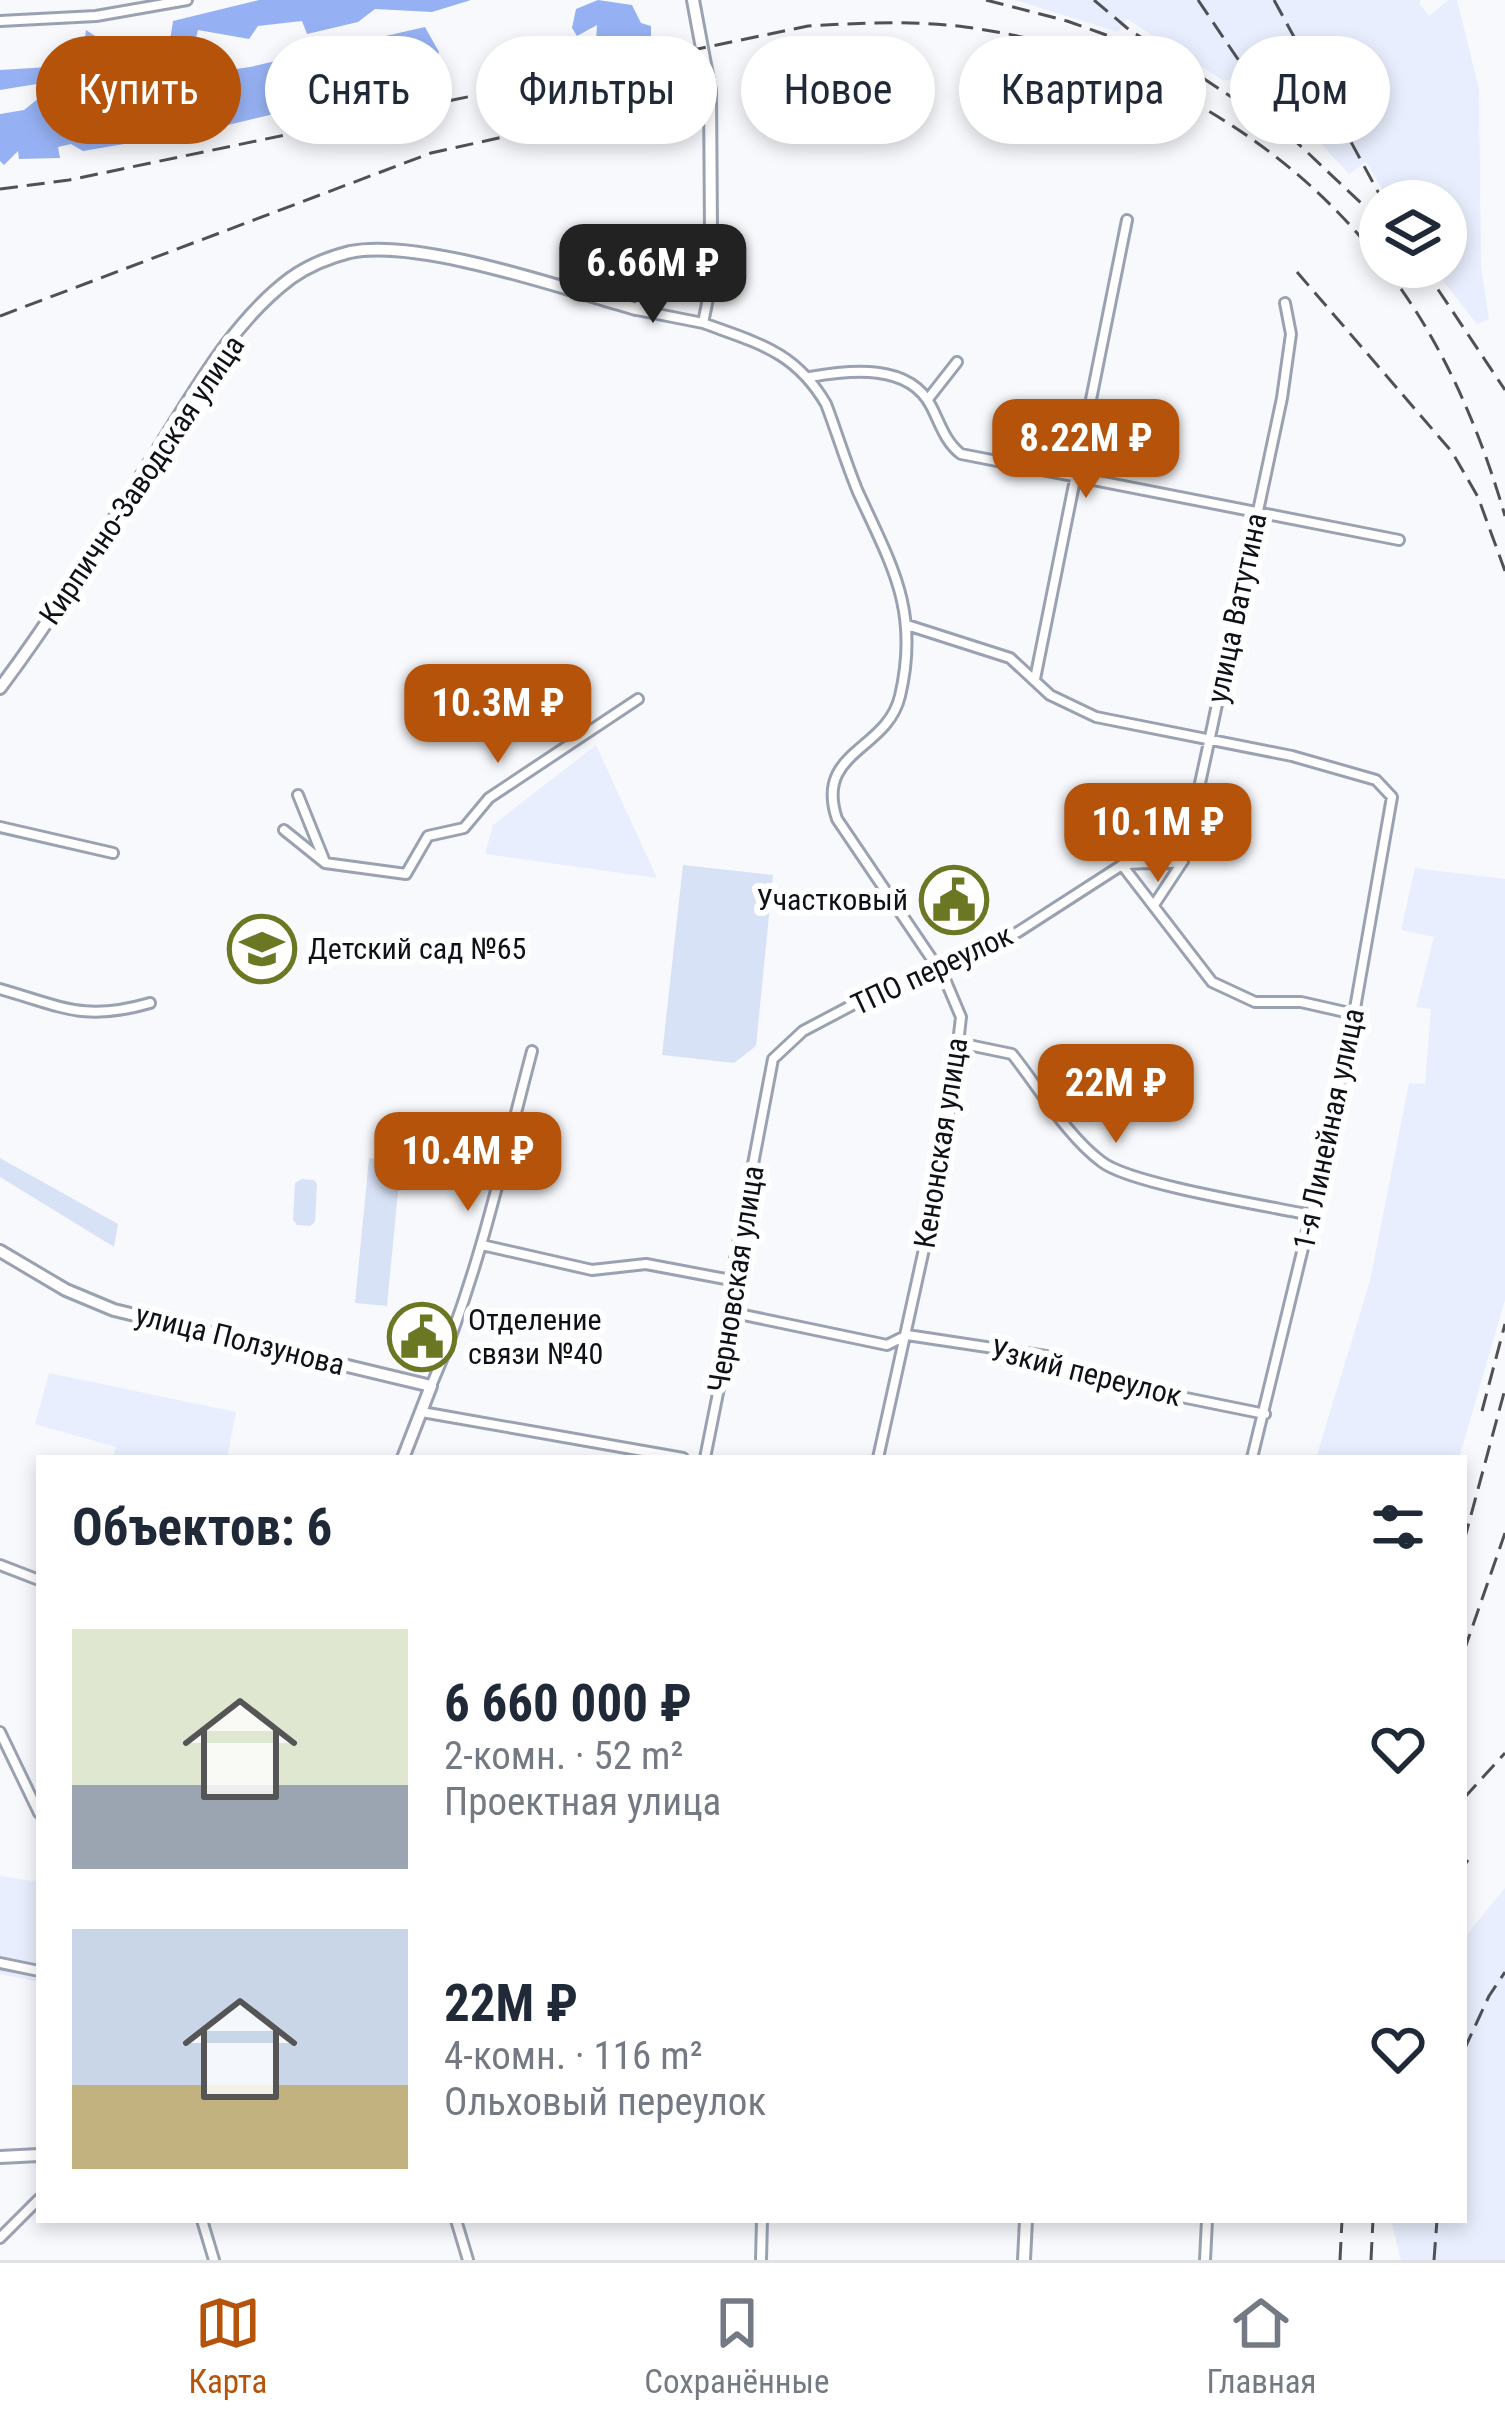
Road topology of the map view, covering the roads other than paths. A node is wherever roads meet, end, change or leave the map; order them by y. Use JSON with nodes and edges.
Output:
{"nodes":[{"id":1,"x":187,"y":0,"type":"edge"},
{"id":2,"x":693,"y":0,"type":"edge"},
{"id":3,"x":0,"y":21,"type":"edge"},
{"id":4,"x":1127,"y":220,"type":"dead end"},
{"id":5,"x":711,"y":231,"type":"junction"},
{"id":6,"x":1285,"y":303,"type":"dead end"},
{"id":7,"x":636,"y":309,"type":"junction"},
{"id":8,"x":703,"y":323,"type":"junction"},
{"id":9,"x":957,"y":362,"type":"dead end"},
{"id":10,"x":810,"y":377,"type":"junction"},
{"id":11,"x":928,"y":400,"type":"junction"},
{"id":12,"x":1076,"y":476,"type":"junction"},
{"id":13,"x":1256,"y":511,"type":"junction"},
{"id":14,"x":1399,"y":541,"type":"dead end"},
{"id":15,"x":907,"y":625,"type":"junction"},
{"id":16,"x":1035,"y":681,"type":"junction"},
{"id":17,"x":0,"y":688,"type":"edge"},
{"id":18,"x":638,"y":699,"type":"dead end"},
{"id":19,"x":1209,"y":742,"type":"junction"},
{"id":20,"x":298,"y":795,"type":"dead end"},
{"id":21,"x":0,"y":827,"type":"edge"},
{"id":22,"x":284,"y":830,"type":"dead end"},
{"id":23,"x":113,"y":853,"type":"dead end"},
{"id":24,"x":1183,"y":860,"type":"junction"},
{"id":25,"x":325,"y":863,"type":"junction"},
{"id":26,"x":1122,"y":865,"type":"junction"},
{"id":27,"x":1154,"y":905,"type":"junction"},
{"id":28,"x":938,"y":968,"type":"junction"},
{"id":29,"x":0,"y":989,"type":"edge"},
{"id":30,"x":150,"y":1003,"type":"dead end"},
{"id":31,"x":1354,"y":1014,"type":"junction"},
{"id":32,"x":959,"y":1043,"type":"junction"},
{"id":33,"x":532,"y":1052,"type":"dead end"},
{"id":34,"x":767,"y":1101,"type":"joint"},
{"id":35,"x":1311,"y":1216,"type":"junction"},
{"id":36,"x":482,"y":1245,"type":"junction"},
{"id":37,"x":0,"y":1251,"type":"edge"},
{"id":38,"x":731,"y":1280,"type":"junction"},
{"id":39,"x":734,"y":1313,"type":"junction"},
{"id":40,"x":907,"y":1335,"type":"junction"},
{"id":41,"x":431,"y":1386,"type":"junction"},
{"id":42,"x":422,"y":1412,"type":"junction"},
{"id":43,"x":1265,"y":1414,"type":"junction"},
{"id":44,"x":404,"y":1455,"type":"edge"},
{"id":45,"x":666,"y":1455,"type":"edge"},
{"id":46,"x":706,"y":1455,"type":"edge"},
{"id":47,"x":879,"y":1455,"type":"edge"},
{"id":48,"x":1253,"y":1455,"type":"edge"},
{"id":49,"x":0,"y":1565,"type":"edge"},
{"id":50,"x":36,"y":1579,"type":"edge"},
{"id":51,"x":0,"y":1732,"type":"edge"},
{"id":52,"x":36,"y":1807,"type":"edge"},
{"id":53,"x":0,"y":1963,"type":"edge"},
{"id":54,"x":36,"y":1970,"type":"edge"},
{"id":55,"x":36,"y":2156,"type":"edge"},
{"id":56,"x":0,"y":2157,"type":"edge"},
{"id":57,"x":36,"y":2202,"type":"edge"},
{"id":58,"x":203,"y":2223,"type":"edge"},
{"id":59,"x":457,"y":2223,"type":"edge"},
{"id":60,"x":762,"y":2223,"type":"edge"},
{"id":61,"x":1026,"y":2223,"type":"edge"},
{"id":62,"x":1207,"y":2223,"type":"edge"},
{"id":63,"x":0,"y":2238,"type":"edge"},
{"id":64,"x":214,"y":2260,"type":"edge"},
{"id":65,"x":468,"y":2260,"type":"edge"},
{"id":66,"x":761,"y":2260,"type":"edge"},
{"id":67,"x":1024,"y":2260,"type":"edge"},
{"id":68,"x":1205,"y":2260,"type":"edge"}],
"edges":[{"from":1,"to":3,"type":"street"},
{"from":2,"to":5,"type":"street"},
{"from":4,"to":12,"type":"street"},
{"from":5,"to":7,"type":"street"},
{"from":5,"to":8,"type":"street"},
{"from":6,"to":13,"type":"street","name":"улица Ватутина"},
{"from":7,"to":8,"type":"street"},
{"from":7,"to":17,"type":"street","name":"Кирпично-Заводская улица"},
{"from":8,"to":10,"type":"street"},
{"from":9,"to":11,"type":"street"},
{"from":10,"to":11,"type":"street"},
{"from":10,"to":15,"type":"street"},
{"from":11,"to":12,"type":"street"},
{"from":12,"to":13,"type":"street"},
{"from":12,"to":16,"type":"street"},
{"from":13,"to":14,"type":"street"},
{"from":13,"to":19,"type":"street","name":"улица Ватутина"},
{"from":15,"to":16,"type":"street"},
{"from":15,"to":28,"type":"street","name":"Кенонская улица"},
{"from":16,"to":19,"type":"street"},
{"from":18,"to":25,"type":"street"},
{"from":19,"to":24,"type":"street","name":"улица Ватутина"},
{"from":19,"to":31,"type":"street","name":"1-я Линейная улица"},
{"from":20,"to":25,"type":"street"},
{"from":21,"to":23,"type":"street"},
{"from":22,"to":25,"type":"street"},
{"from":24,"to":26,"type":"street"},
{"from":24,"to":27,"type":"street","name":"улица Ватутина"},
{"from":26,"to":27,"type":"street"},
{"from":26,"to":28,"type":"street","name":"ТПО переулок"},
{"from":27,"to":31,"type":"street"},
{"from":28,"to":32,"type":"street","name":"Кенонская улица"},
{"from":28,"to":34,"type":"street","name":"ТПО переулок"},
{"from":29,"to":30,"type":"street"},
{"from":31,"to":35,"type":"street","name":"1-я Линейная улица"},
{"from":32,"to":35,"type":"street"},
{"from":32,"to":40,"type":"street","name":"Кенонская улица"},
{"from":33,"to":36,"type":"street"},
{"from":34,"to":38,"type":"street","name":"Черновская улица"},
{"from":35,"to":43,"type":"street","name":"1-я Линейная улица"},
{"from":36,"to":38,"type":"street"},
{"from":36,"to":41,"type":"street"},
{"from":37,"to":41,"type":"street","name":"улица Ползунова"},
{"from":38,"to":39,"type":"street","name":"Черновская улица"},
{"from":39,"to":40,"type":"street","name":"Узкий переулок"},
{"from":39,"to":46,"type":"street","name":"Черновская улица"},
{"from":40,"to":43,"type":"street","name":"Узкий переулок"},
{"from":40,"to":47,"type":"street","name":"Кенонская улица"},
{"from":41,"to":42,"type":"street"},
{"from":42,"to":44,"type":"street"},
{"from":42,"to":45,"type":"street"},
{"from":43,"to":48,"type":"street","name":"1-я Линейная улица"},
{"from":49,"to":50,"type":"street"},
{"from":51,"to":52,"type":"street"},
{"from":53,"to":54,"type":"street"},
{"from":55,"to":56,"type":"street"},
{"from":57,"to":63,"type":"street"},
{"from":58,"to":64,"type":"street"},
{"from":59,"to":65,"type":"street"},
{"from":60,"to":66,"type":"street"},
{"from":61,"to":67,"type":"street"},
{"from":62,"to":68,"type":"street"}]}
